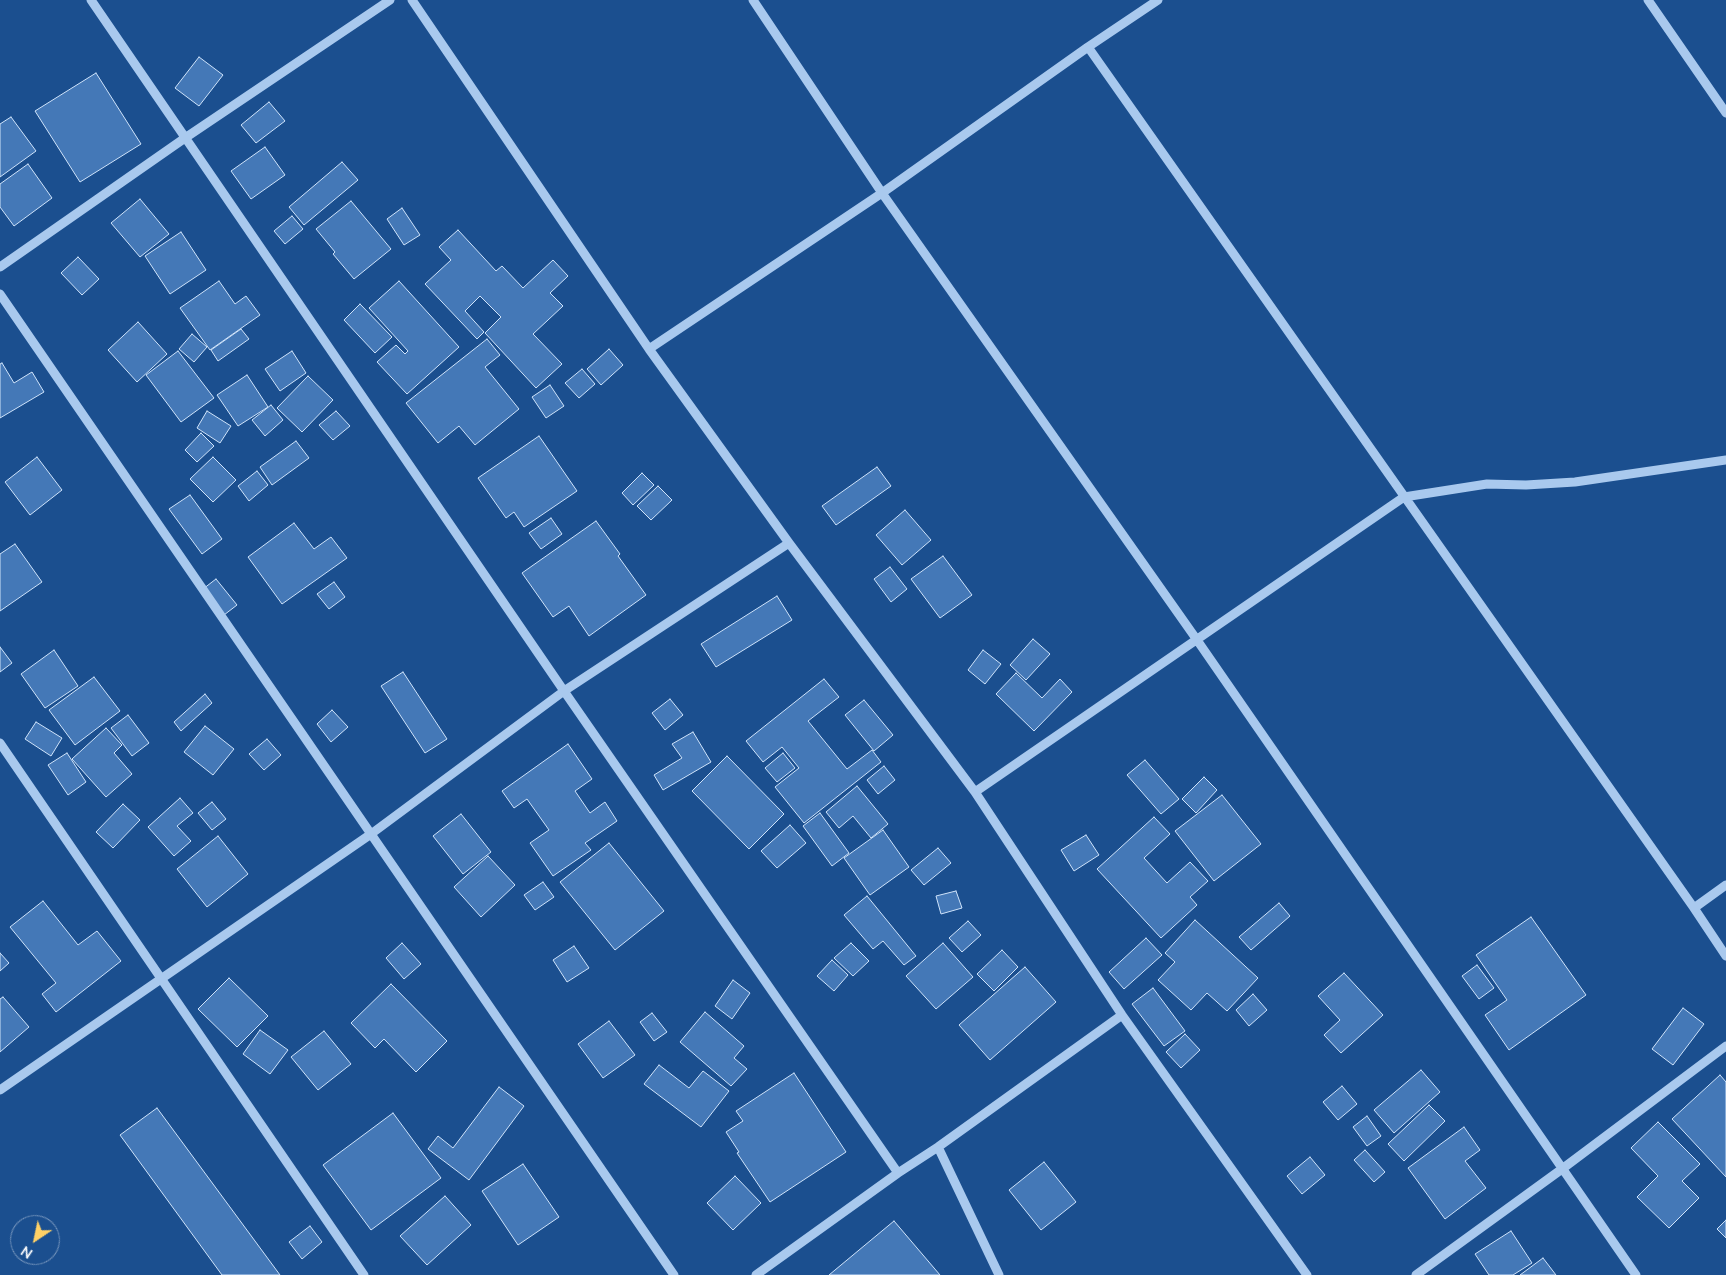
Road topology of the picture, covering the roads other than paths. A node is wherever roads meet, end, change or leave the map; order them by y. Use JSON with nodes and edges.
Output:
{"nodes":[{"id":1,"x":91,"y":0,"type":"edge"},
{"id":2,"x":390,"y":0,"type":"edge"},
{"id":3,"x":412,"y":0,"type":"edge"},
{"id":4,"x":753,"y":0,"type":"edge"},
{"id":5,"x":1158,"y":0,"type":"edge"},
{"id":6,"x":1648,"y":0,"type":"edge"},
{"id":7,"x":1088,"y":47,"type":"junction"},
{"id":8,"x":1726,"y":113,"type":"edge"},
{"id":9,"x":185,"y":138,"type":"junction"},
{"id":10,"x":882,"y":193,"type":"junction"},
{"id":11,"x":0,"y":266,"type":"edge"},
{"id":12,"x":0,"y":294,"type":"edge"},
{"id":13,"x":649,"y":350,"type":"junction"},
{"id":14,"x":1726,"y":460,"type":"edge"},
{"id":15,"x":1404,"y":497,"type":"junction"},
{"id":16,"x":789,"y":543,"type":"junction"},
{"id":17,"x":1197,"y":640,"type":"junction"},
{"id":18,"x":564,"y":691,"type":"junction"},
{"id":19,"x":0,"y":742,"type":"edge"},
{"id":20,"x":975,"y":792,"type":"junction"},
{"id":21,"x":371,"y":834,"type":"junction"},
{"id":22,"x":1726,"y":885,"type":"edge"},
{"id":23,"x":1694,"y":908,"type":"junction"},
{"id":24,"x":1726,"y":956,"type":"edge"},
{"id":25,"x":162,"y":977,"type":"junction"},
{"id":26,"x":1122,"y":1015,"type":"junction"},
{"id":27,"x":1726,"y":1046,"type":"edge"},
{"id":28,"x":0,"y":1090,"type":"edge"},
{"id":29,"x":938,"y":1147,"type":"junction"},
{"id":30,"x":1562,"y":1169,"type":"junction"},
{"id":31,"x":898,"y":1173,"type":"junction"},
{"id":32,"x":364,"y":1275,"type":"edge"},
{"id":33,"x":674,"y":1275,"type":"edge"},
{"id":34,"x":756,"y":1275,"type":"edge"},
{"id":35,"x":999,"y":1275,"type":"edge"},
{"id":36,"x":1308,"y":1275,"type":"edge"},
{"id":37,"x":1416,"y":1275,"type":"edge"},
{"id":38,"x":1636,"y":1275,"type":"edge"}],
"edges":[{"from":1,"to":9,"type":"street"},
{"from":2,"to":9,"type":"street"},
{"from":3,"to":13,"type":"street"},
{"from":4,"to":10,"type":"street"},
{"from":5,"to":7,"type":"street"},
{"from":6,"to":8,"type":"street"},
{"from":7,"to":10,"type":"street"},
{"from":7,"to":15,"type":"street"},
{"from":9,"to":11,"type":"street"},
{"from":9,"to":18,"type":"street"},
{"from":10,"to":13,"type":"street"},
{"from":10,"to":17,"type":"street"},
{"from":12,"to":21,"type":"street"},
{"from":13,"to":16,"type":"street"},
{"from":14,"to":15,"type":"street"},
{"from":15,"to":17,"type":"street"},
{"from":15,"to":23,"type":"street"},
{"from":16,"to":18,"type":"street"},
{"from":16,"to":20,"type":"street"},
{"from":17,"to":20,"type":"street"},
{"from":17,"to":30,"type":"street"},
{"from":18,"to":21,"type":"street"},
{"from":18,"to":31,"type":"street"},
{"from":19,"to":25,"type":"street"},
{"from":20,"to":26,"type":"street"},
{"from":21,"to":25,"type":"street"},
{"from":21,"to":33,"type":"street"},
{"from":22,"to":23,"type":"street"},
{"from":23,"to":24,"type":"street"},
{"from":25,"to":28,"type":"street"},
{"from":25,"to":32,"type":"street"},
{"from":26,"to":29,"type":"street"},
{"from":26,"to":36,"type":"street"},
{"from":27,"to":30,"type":"street"},
{"from":29,"to":31,"type":"street"},
{"from":29,"to":35,"type":"street"},
{"from":30,"to":37,"type":"street"},
{"from":30,"to":38,"type":"street"},
{"from":31,"to":34,"type":"street"}]}
